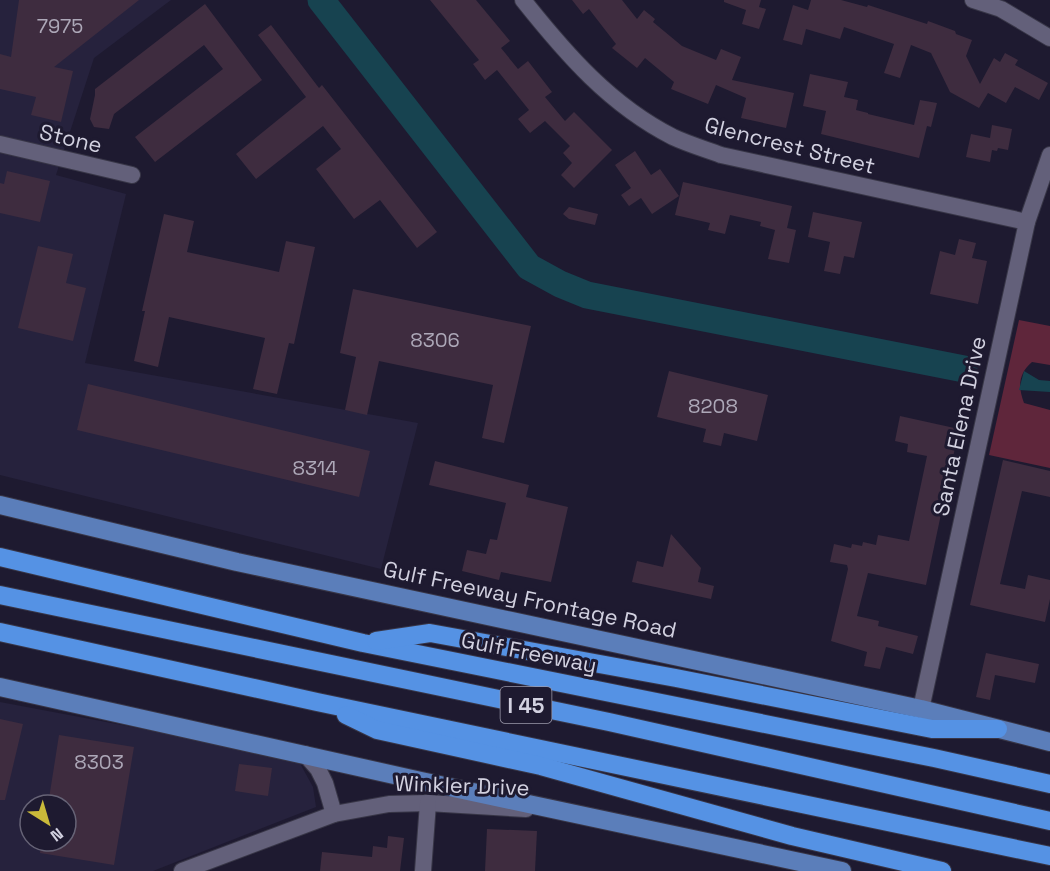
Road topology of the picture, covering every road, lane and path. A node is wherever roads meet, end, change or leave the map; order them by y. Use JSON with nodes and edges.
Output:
{"nodes":[{"id":1,"x":523,"y":0,"type":"edge"},
{"id":2,"x":974,"y":0,"type":"edge"},
{"id":3,"x":1003,"y":4,"type":"edge"},
{"id":4,"x":1050,"y":38,"type":"edge"},
{"id":5,"x":0,"y":144,"type":"edge"},
{"id":6,"x":1050,"y":155,"type":"edge"},
{"id":7,"x":132,"y":175,"type":"dead end"},
{"id":8,"x":1027,"y":222,"type":"junction"},
{"id":9,"x":0,"y":505,"type":"edge"},
{"id":10,"x":0,"y":557,"type":"edge"},
{"id":11,"x":0,"y":595,"type":"edge"},
{"id":12,"x":0,"y":632,"type":"edge"},
{"id":13,"x":363,"y":643,"type":"junction"},
{"id":14,"x":0,"y":687,"type":"edge"},
{"id":15,"x":317,"y":702,"type":"junction"},
{"id":16,"x":921,"y":709,"type":"junction"},
{"id":17,"x":998,"y":729,"type":"junction"},
{"id":18,"x":1050,"y":742,"type":"edge"},
{"id":19,"x":305,"y":754,"type":"junction"},
{"id":20,"x":1050,"y":784,"type":"edge"},
{"id":21,"x":428,"y":803,"type":"junction"},
{"id":22,"x":572,"y":812,"type":"junction"},
{"id":23,"x":334,"y":814,"type":"junction"},
{"id":24,"x":1050,"y":821,"type":"edge"},
{"id":25,"x":1050,"y":856,"type":"edge"},
{"id":26,"x":182,"y":871,"type":"edge"},
{"id":27,"x":423,"y":871,"type":"edge"},
{"id":28,"x":842,"y":871,"type":"edge"},
{"id":29,"x":942,"y":871,"type":"edge"}],
"edges":[{"from":1,"to":8,"type":"street","name":"Glencrest Street"},
{"from":2,"to":3,"type":"street"},
{"from":3,"to":4,"type":"street"},
{"from":5,"to":7,"type":"street","name":"Stone"},
{"from":6,"to":8,"type":"street","name":"Santa Elena Drive"},
{"from":8,"to":16,"type":"street","name":"Santa Elena Drive"},
{"from":9,"to":16,"type":"main road","name":"Gulf Freeway Frontage Road"},
{"from":10,"to":13,"type":"highway","name":"Gulf Freeway","number":"I 45"},
{"from":11,"to":24,"type":"highway","number":"I 45"},
{"from":12,"to":15,"type":"highway","number":"I 45"},
{"from":13,"to":17,"type":"highway"},
{"from":13,"to":20,"type":"highway","name":"Gulf Freeway","number":"I 45"},
{"from":14,"to":19,"type":"main road"},
{"from":15,"to":25,"type":"highway","number":"I 45"},
{"from":15,"to":29,"type":"highway"},
{"from":16,"to":17,"type":"main road","name":"Gulf Freeway Frontage Road"},
{"from":17,"to":18,"type":"main road","name":"Gulf Freeway Frontage Road"},
{"from":19,"to":22,"type":"main road"},
{"from":19,"to":23,"type":"street"},
{"from":21,"to":22,"type":"street","name":"Winkler Drive"},
{"from":21,"to":23,"type":"street","name":"Winkler Drive"},
{"from":21,"to":27,"type":"street"},
{"from":22,"to":28,"type":"main road"},
{"from":23,"to":26,"type":"street","name":"Winkler Drive"}]}
